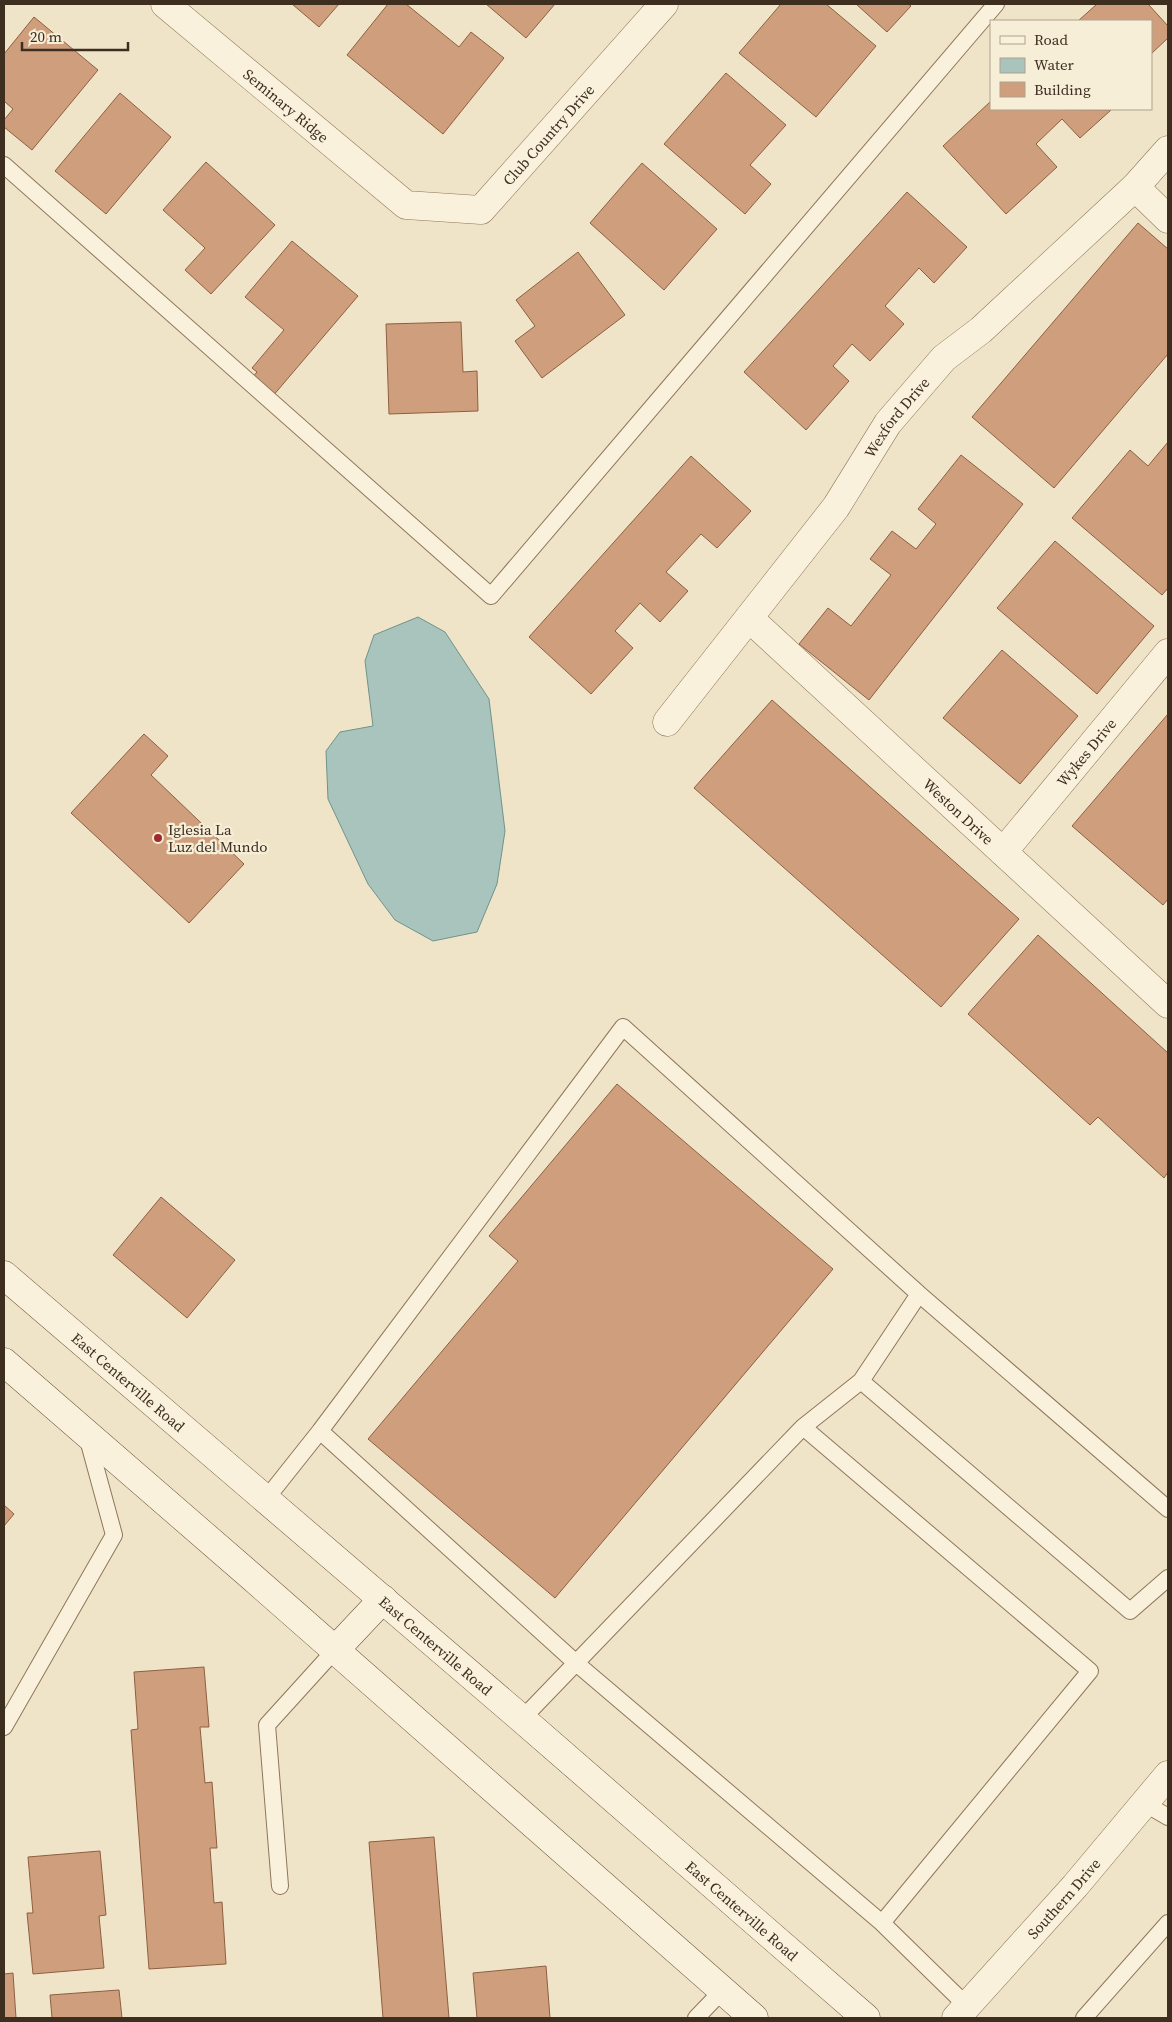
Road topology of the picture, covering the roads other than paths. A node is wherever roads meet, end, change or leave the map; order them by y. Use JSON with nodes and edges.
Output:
{"nodes":[{"id":1,"x":165,"y":4,"type":"edge"},
{"id":2,"x":664,"y":4,"type":"edge"},
{"id":3,"x":996,"y":4,"type":"edge"},
{"id":4,"x":1168,"y":150,"type":"edge"},
{"id":5,"x":4,"y":165,"type":"edge"},
{"id":6,"x":1135,"y":187,"type":"junction"},
{"id":7,"x":406,"y":205,"type":"joint"},
{"id":8,"x":1168,"y":219,"type":"edge"},
{"id":9,"x":749,"y":618,"type":"junction"},
{"id":10,"x":1168,"y":653,"type":"edge"},
{"id":11,"x":667,"y":722,"type":"dead end"},
{"id":12,"x":1003,"y":852,"type":"junction"},
{"id":13,"x":1168,"y":1004,"type":"edge"},
{"id":14,"x":4,"y":1275,"type":"edge"},
{"id":15,"x":918,"y":1294,"type":"junction"},
{"id":16,"x":4,"y":1362,"type":"edge"},
{"id":17,"x":861,"y":1381,"type":"junction"},
{"id":18,"x":803,"y":1427,"type":"junction"},
{"id":19,"x":320,"y":1431,"type":"junction"},
{"id":20,"x":87,"y":1434,"type":"junction"},
{"id":21,"x":266,"y":1499,"type":"junction"},
{"id":22,"x":1168,"y":1509,"type":"edge"},
{"id":23,"x":1168,"y":1578,"type":"edge"},
{"id":24,"x":383,"y":1599,"type":"junction"},
{"id":25,"x":336,"y":1650,"type":"junction"},
{"id":26,"x":576,"y":1663,"type":"junction"},
{"id":27,"x":522,"y":1719,"type":"junction"},
{"id":28,"x":4,"y":1727,"type":"edge"},
{"id":29,"x":1168,"y":1775,"type":"edge"},
{"id":30,"x":1144,"y":1803,"type":"junction"},
{"id":31,"x":1168,"y":1817,"type":"edge"},
{"id":32,"x":280,"y":1886,"type":"dead end"},
{"id":33,"x":882,"y":1922,"type":"junction"},
{"id":34,"x":1168,"y":1923,"type":"edge"},
{"id":35,"x":722,"y":1991,"type":"junction"},
{"id":36,"x":961,"y":2012,"type":"edge"},
{"id":37,"x":696,"y":2018,"type":"edge"},
{"id":38,"x":754,"y":2018,"type":"edge"},
{"id":39,"x":866,"y":2018,"type":"edge"},
{"id":40,"x":1084,"y":2018,"type":"edge"}],
"edges":[{"from":1,"to":7,"type":"street","name":"Seminary Ridge"},
{"from":2,"to":7,"type":"street","name":"Club Country Drive"},
{"from":3,"to":5,"type":"lane"},
{"from":4,"to":6,"type":"street","name":"Wexford Drive"},
{"from":6,"to":8,"type":"street"},
{"from":6,"to":9,"type":"street","name":"Wexford Drive"},
{"from":9,"to":11,"type":"street","name":"Wexford Drive"},
{"from":9,"to":12,"type":"street","name":"Weston Drive"},
{"from":10,"to":12,"type":"street","name":"Wykes Drive"},
{"from":12,"to":13,"type":"street","name":"Weston Drive"},
{"from":14,"to":21,"type":"street","name":"East Centerville Road"},
{"from":15,"to":17,"type":"lane"},
{"from":15,"to":19,"type":"lane"},
{"from":15,"to":22,"type":"lane"},
{"from":16,"to":20,"type":"street"},
{"from":17,"to":18,"type":"lane"},
{"from":17,"to":23,"type":"lane"},
{"from":18,"to":26,"type":"lane"},
{"from":18,"to":33,"type":"lane"},
{"from":19,"to":21,"type":"lane"},
{"from":19,"to":26,"type":"lane"},
{"from":20,"to":25,"type":"street"},
{"from":20,"to":28,"type":"lane"},
{"from":21,"to":24,"type":"street","name":"East Centerville Road"},
{"from":24,"to":25,"type":"street"},
{"from":24,"to":27,"type":"street","name":"East Centerville Road"},
{"from":25,"to":32,"type":"lane"},
{"from":25,"to":35,"type":"street"},
{"from":26,"to":27,"type":"lane"},
{"from":26,"to":33,"type":"lane"},
{"from":27,"to":39,"type":"street","name":"East Centerville Road"},
{"from":29,"to":30,"type":"street","name":"Southern Drive"},
{"from":30,"to":31,"type":"lane"},
{"from":30,"to":36,"type":"street","name":"Southern Drive"},
{"from":33,"to":36,"type":"lane"},
{"from":34,"to":40,"type":"lane"},
{"from":35,"to":37,"type":"lane"},
{"from":35,"to":38,"type":"street"}]}
